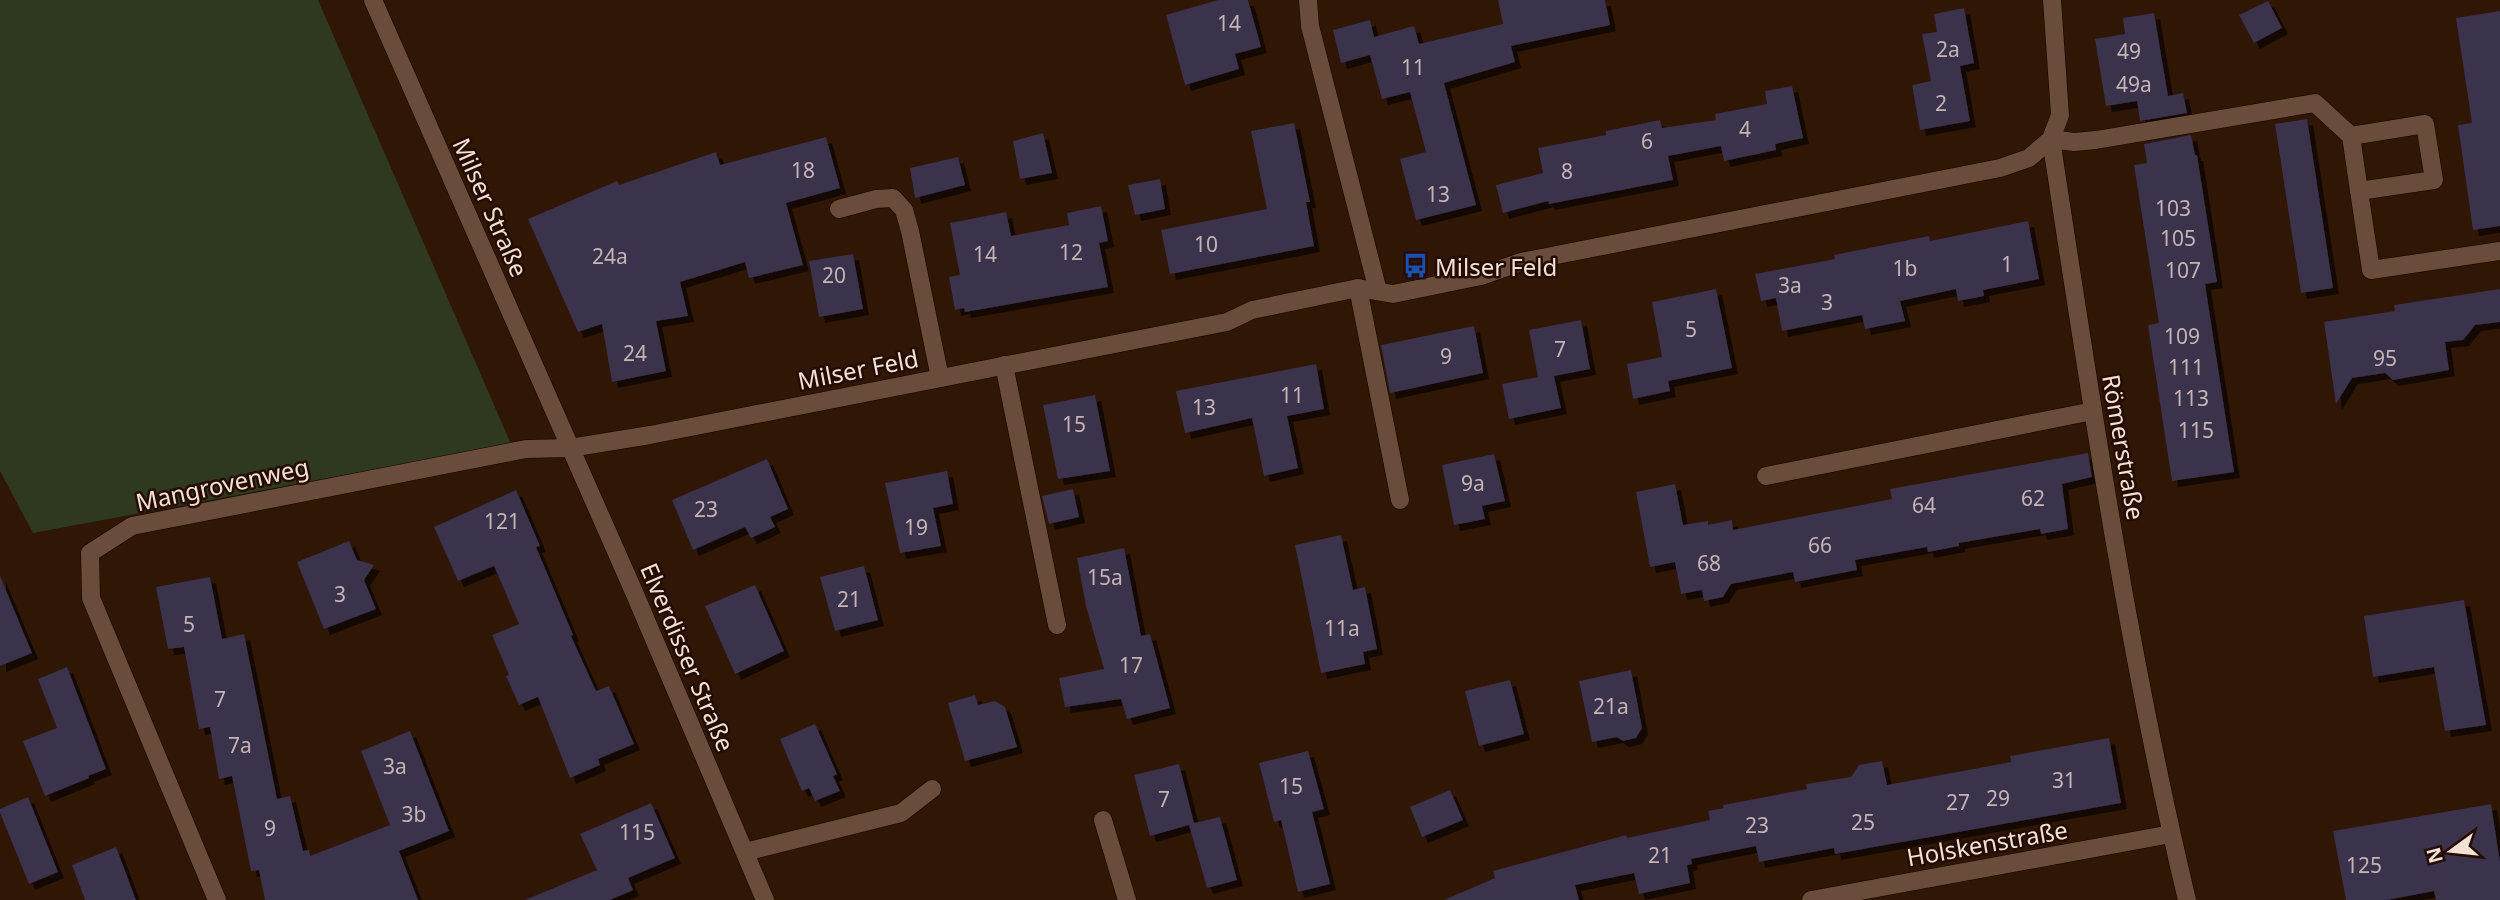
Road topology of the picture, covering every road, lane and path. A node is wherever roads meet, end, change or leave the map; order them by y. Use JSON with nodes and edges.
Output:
{"nodes":[{"id":1,"x":373,"y":0,"type":"edge"},
{"id":2,"x":1308,"y":0,"type":"edge"},
{"id":3,"x":2052,"y":0,"type":"edge"},
{"id":4,"x":2351,"y":136,"type":"junction"},
{"id":5,"x":2051,"y":139,"type":"junction"},
{"id":6,"x":2359,"y":191,"type":"junction"},
{"id":7,"x":839,"y":209,"type":"dead end"},
{"id":8,"x":2500,"y":251,"type":"edge"},
{"id":9,"x":1358,"y":288,"type":"junction"},
{"id":10,"x":1378,"y":291,"type":"junction"},
{"id":11,"x":1004,"y":365,"type":"junction"},
{"id":12,"x":940,"y":378,"type":"junction"},
{"id":13,"x":2093,"y":411,"type":"junction"},
{"id":14,"x":567,"y":441,"type":"junction"},
{"id":15,"x":1766,"y":476,"type":"dead end"},
{"id":16,"x":1400,"y":500,"type":"dead end"},
{"id":17,"x":1057,"y":625,"type":"dead end"},
{"id":18,"x":932,"y":789,"type":"dead end"},
{"id":19,"x":1103,"y":820,"type":"dead end"},
{"id":20,"x":2171,"y":834,"type":"junction"},
{"id":21,"x":745,"y":852,"type":"junction"},
{"id":22,"x":216,"y":900,"type":"edge"},
{"id":23,"x":765,"y":900,"type":"edge"},
{"id":24,"x":1127,"y":900,"type":"edge"},
{"id":25,"x":1811,"y":900,"type":"edge"},
{"id":26,"x":2187,"y":900,"type":"edge"}],
"edges":[{"from":1,"to":14,"type":"street","name":"Milser Straße"},
{"from":2,"to":10,"type":"street"},
{"from":3,"to":5,"type":"street","name":"Römerstraße"},
{"from":4,"to":5,"type":"street"},
{"from":4,"to":6,"type":"street"},
{"from":4,"to":6,"type":"street"},
{"from":5,"to":10,"type":"street","name":"Milser Feld"},
{"from":5,"to":13,"type":"street","name":"Römerstraße"},
{"from":6,"to":8,"type":"street"},
{"from":7,"to":12,"type":"street"},
{"from":9,"to":10,"type":"street","name":"Milser Feld"},
{"from":9,"to":11,"type":"street","name":"Milser Feld"},
{"from":9,"to":16,"type":"street"},
{"from":11,"to":12,"type":"street","name":"Milser Feld"},
{"from":11,"to":17,"type":"street"},
{"from":12,"to":14,"type":"street","name":"Milser Feld"},
{"from":13,"to":15,"type":"street"},
{"from":13,"to":20,"type":"street","name":"Römerstraße"},
{"from":14,"to":21,"type":"street","name":"Elverdisser Straße"},
{"from":14,"to":22,"type":"street","name":"Mangrovenweg"},
{"from":18,"to":21,"type":"street"},
{"from":19,"to":24,"type":"street"},
{"from":20,"to":25,"type":"street","name":"Holskenstraße"},
{"from":20,"to":26,"type":"street","name":"Römerstraße"},
{"from":21,"to":23,"type":"street","name":"Elverdisser Straße"}]}
